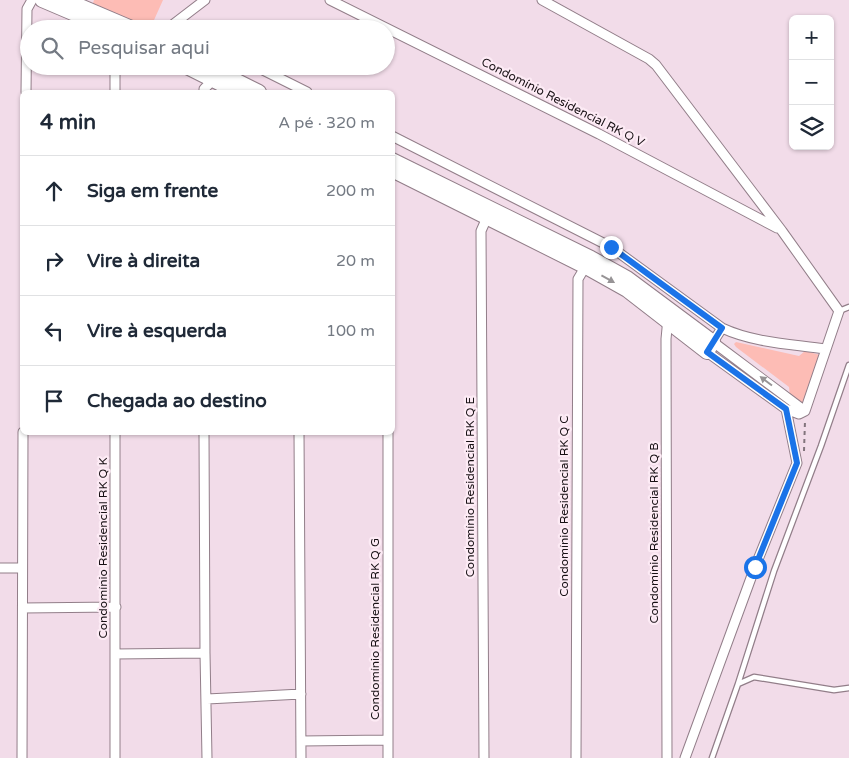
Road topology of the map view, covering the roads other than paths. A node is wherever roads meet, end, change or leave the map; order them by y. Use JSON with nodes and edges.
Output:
{"nodes":[{"id":1,"x":32,"y":0,"type":"edge"},
{"id":2,"x":42,"y":0,"type":"edge"},
{"id":3,"x":66,"y":0,"type":"edge"},
{"id":4,"x":205,"y":0,"type":"edge"},
{"id":5,"x":330,"y":0,"type":"edge"},
{"id":6,"x":542,"y":0,"type":"edge"},
{"id":7,"x":27,"y":20,"type":"edge"},
{"id":8,"x":97,"y":20,"type":"edge"},
{"id":9,"x":102,"y":20,"type":"edge"},
{"id":10,"x":178,"y":20,"type":"edge"},
{"id":11,"x":370,"y":20,"type":"edge"},
{"id":12,"x":395,"y":32,"type":"edge"},
{"id":13,"x":26,"y":75,"type":"edge"},
{"id":14,"x":115,"y":75,"type":"edge"},
{"id":15,"x":211,"y":75,"type":"edge"},
{"id":16,"x":217,"y":75,"type":"edge"},
{"id":17,"x":273,"y":75,"type":"edge"},
{"id":18,"x":220,"y":78,"type":"junction"},
{"id":19,"x":26,"y":90,"type":"edge"},
{"id":20,"x":115,"y":90,"type":"edge"},
{"id":21,"x":204,"y":90,"type":"edge"},
{"id":22,"x":235,"y":90,"type":"edge"},
{"id":23,"x":253,"y":90,"type":"edge"},
{"id":24,"x":303,"y":90,"type":"edge"},
{"id":25,"x":395,"y":138,"type":"edge"},
{"id":26,"x":396,"y":169,"type":"edge"},
{"id":27,"x":494,"y":215,"type":"junction"},
{"id":28,"x":782,"y":231,"type":"junction"},
{"id":29,"x":588,"y":262,"type":"junction"},
{"id":30,"x":849,"y":307,"type":"edge"},
{"id":31,"x":668,"y":308,"type":"junction"},
{"id":32,"x":839,"y":311,"type":"junction"},
{"id":33,"x":668,"y":323,"type":"junction"},
{"id":34,"x":722,"y":328,"type":"junction"},
{"id":35,"x":710,"y":347,"type":"junction"},
{"id":36,"x":826,"y":349,"type":"junction"},
{"id":37,"x":849,"y":365,"type":"edge"},
{"id":38,"x":786,"y":409,"type":"junction"},
{"id":39,"x":805,"y":411,"type":"junction"},
{"id":40,"x":23,"y":435,"type":"edge"},
{"id":41,"x":115,"y":435,"type":"edge"},
{"id":42,"x":204,"y":435,"type":"edge"},
{"id":43,"x":299,"y":435,"type":"edge"},
{"id":44,"x":388,"y":435,"type":"edge"},
{"id":45,"x":0,"y":568,"type":"edge"},
{"id":46,"x":22,"y":568,"type":"junction"},
{"id":47,"x":116,"y":607,"type":"junction"},
{"id":48,"x":23,"y":608,"type":"junction"},
{"id":49,"x":205,"y":653,"type":"junction"},
{"id":50,"x":115,"y":654,"type":"junction"},
{"id":51,"x":738,"y":684,"type":"junction"},
{"id":52,"x":849,"y":688,"type":"edge"},
{"id":53,"x":301,"y":694,"type":"junction"},
{"id":54,"x":207,"y":699,"type":"junction"},
{"id":55,"x":387,"y":740,"type":"junction"},
{"id":56,"x":301,"y":741,"type":"junction"},
{"id":57,"x":22,"y":758,"type":"edge"},
{"id":58,"x":115,"y":758,"type":"edge"},
{"id":59,"x":207,"y":758,"type":"edge"},
{"id":60,"x":301,"y":758,"type":"edge"},
{"id":61,"x":388,"y":758,"type":"edge"},
{"id":62,"x":484,"y":758,"type":"edge"},
{"id":63,"x":576,"y":758,"type":"edge"},
{"id":64,"x":667,"y":758,"type":"edge"},
{"id":65,"x":685,"y":758,"type":"edge"},
{"id":66,"x":712,"y":758,"type":"edge"}],
"edges":[{"from":1,"to":7,"type":"street"},
{"from":2,"to":8,"type":"street"},
{"from":3,"to":9,"type":"street"},
{"from":4,"to":10,"type":"street"},
{"from":5,"to":11,"type":"street","name":"Condomínio Residencial RK Q V"},
{"from":6,"to":28,"type":"street","name":"Condomínio Residencial RK Q V"},
{"from":12,"to":28,"type":"street","name":"Condomínio Residencial RK Q V"},
{"from":13,"to":19,"type":"street"},
{"from":14,"to":20,"type":"street"},
{"from":15,"to":18,"type":"street"},
{"from":16,"to":18,"type":"street"},
{"from":17,"to":24,"type":"street"},
{"from":18,"to":21,"type":"street"},
{"from":18,"to":22,"type":"street"},
{"from":18,"to":23,"type":"street"},
{"from":25,"to":34,"type":"street"},
{"from":26,"to":27,"type":"street"},
{"from":27,"to":29,"type":"street"},
{"from":27,"to":62,"type":"street","name":"Condomínio Residencial RK Q E"},
{"from":28,"to":32,"type":"street","name":"Condomínio Residencial RK Q V"},
{"from":29,"to":31,"type":"street"},
{"from":29,"to":33,"type":"street","one_way":true},
{"from":29,"to":63,"type":"street","name":"Condomínio Residencial RK Q C"},
{"from":30,"to":32,"type":"lane"},
{"from":31,"to":33,"type":"street","name":"Condomínio Residencial RK Q B"},
{"from":31,"to":35,"type":"street"},
{"from":32,"to":36,"type":"street"},
{"from":33,"to":35,"type":"street"},
{"from":33,"to":64,"type":"street","name":"Condomínio Residencial RK Q B"},
{"from":34,"to":35,"type":"street"},
{"from":34,"to":36,"type":"street"},
{"from":35,"to":38,"type":"street"},
{"from":39,"to":35,"type":"street","one_way":true},
{"from":36,"to":39,"type":"street"},
{"from":37,"to":51,"type":"lane"},
{"from":38,"to":39,"type":"street"},
{"from":38,"to":65,"type":"street"},
{"from":40,"to":46,"type":"street"},
{"from":41,"to":47,"type":"street","name":"Condomínio Residencial RK Q K"},
{"from":42,"to":49,"type":"street"},
{"from":43,"to":53,"type":"street"},
{"from":44,"to":55,"type":"street","name":"Condomínio Residencial RK Q G"},
{"from":45,"to":46,"type":"street"},
{"from":46,"to":48,"type":"street"},
{"from":47,"to":48,"type":"street"},
{"from":47,"to":50,"type":"street","name":"Condomínio Residencial RK Q K"},
{"from":48,"to":57,"type":"street"},
{"from":49,"to":50,"type":"street","name":"Condomínio Residencial RK Q K"},
{"from":49,"to":54,"type":"street"},
{"from":50,"to":58,"type":"street"},
{"from":51,"to":52,"type":"lane"},
{"from":51,"to":66,"type":"lane"},
{"from":53,"to":54,"type":"street"},
{"from":53,"to":56,"type":"street"},
{"from":54,"to":59,"type":"street"},
{"from":55,"to":56,"type":"street"},
{"from":55,"to":61,"type":"street","name":"Condomínio Residencial RK Q G"},
{"from":56,"to":60,"type":"street"}]}
